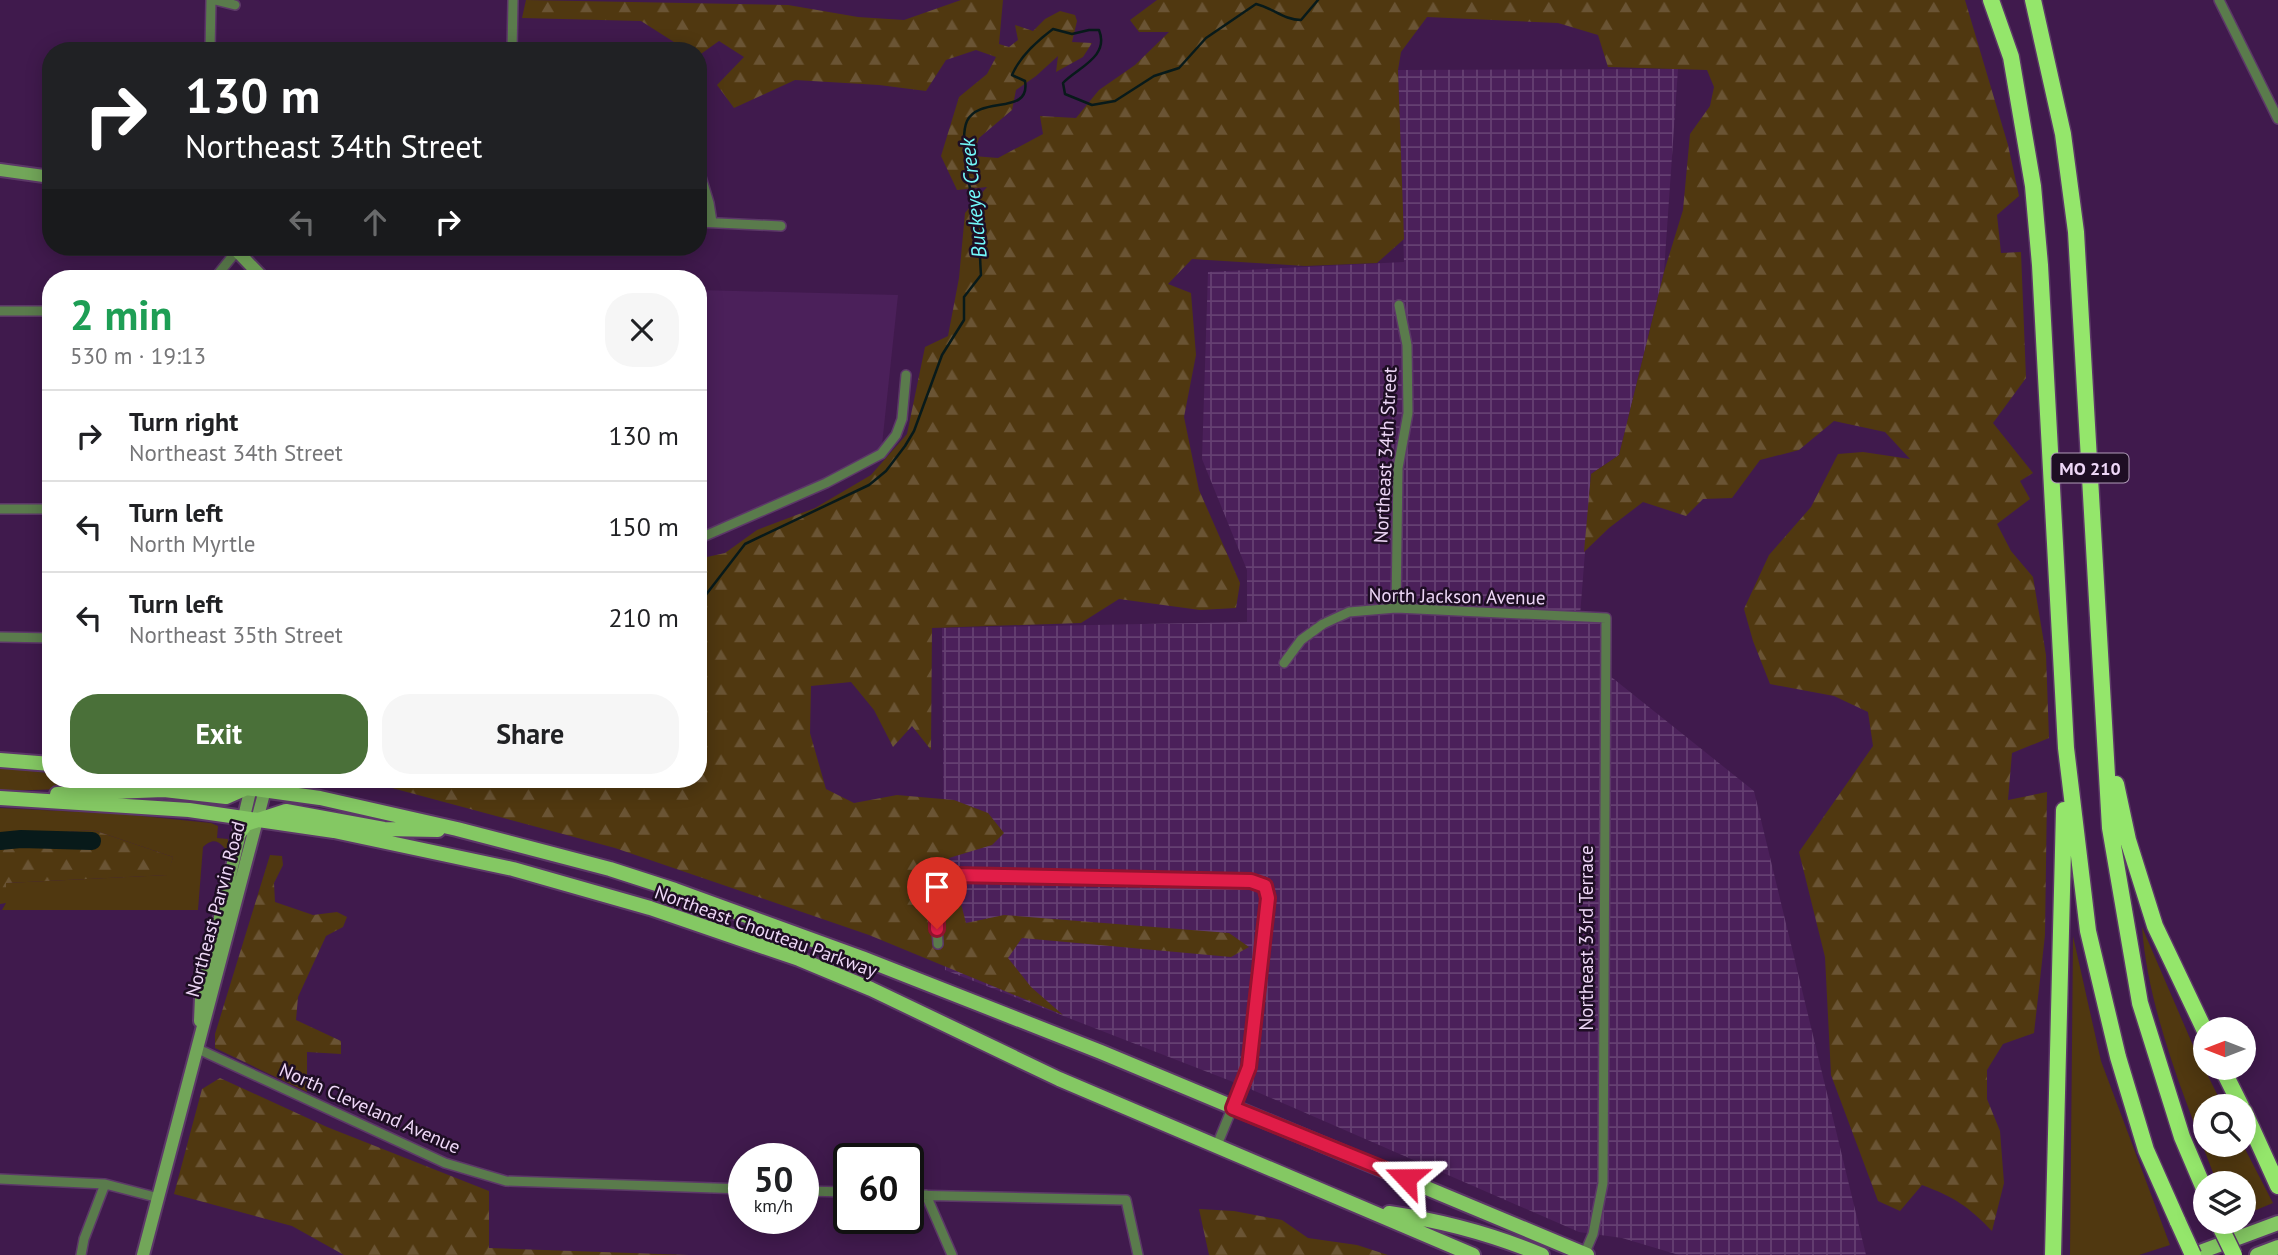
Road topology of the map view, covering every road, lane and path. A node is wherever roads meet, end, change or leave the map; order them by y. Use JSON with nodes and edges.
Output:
{"nodes":[{"id":1,"x":213,"y":0,"type":"edge"},
{"id":2,"x":513,"y":0,"type":"edge"},
{"id":3,"x":1991,"y":0,"type":"edge"},
{"id":4,"x":2033,"y":0,"type":"edge"},
{"id":5,"x":2220,"y":0,"type":"edge"},
{"id":6,"x":235,"y":5,"type":"dead end"},
{"id":7,"x":211,"y":42,"type":"edge"},
{"id":8,"x":512,"y":42,"type":"edge"},
{"id":9,"x":2278,"y":119,"type":"edge"},
{"id":10,"x":0,"y":170,"type":"edge"},
{"id":11,"x":42,"y":176,"type":"edge"},
{"id":12,"x":707,"y":196,"type":"edge"},
{"id":13,"x":707,"y":222,"type":"edge"},
{"id":14,"x":712,"y":222,"type":"junction"},
{"id":15,"x":781,"y":226,"type":"dead end"},
{"id":16,"x":244,"y":256,"type":"edge"},
{"id":17,"x":256,"y":270,"type":"edge"},
{"id":18,"x":1399,"y":305,"type":"dead end"},
{"id":19,"x":0,"y":311,"type":"edge"},
{"id":20,"x":42,"y":311,"type":"edge"},
{"id":21,"x":906,"y":375,"type":"dead end"},
{"id":22,"x":0,"y":509,"type":"edge"},
{"id":23,"x":42,"y":509,"type":"edge"},
{"id":24,"x":707,"y":535,"type":"edge"},
{"id":25,"x":1396,"y":608,"type":"junction"},
{"id":26,"x":1606,"y":618,"type":"joint"},
{"id":27,"x":0,"y":637,"type":"edge"},
{"id":28,"x":42,"y":638,"type":"edge"},
{"id":29,"x":1284,"y":663,"type":"dead end"},
{"id":30,"x":2106,"y":740,"type":"junction"},
{"id":31,"x":2066,"y":748,"type":"junction"},
{"id":32,"x":0,"y":760,"type":"edge"},
{"id":33,"x":42,"y":763,"type":"edge"},
{"id":34,"x":242,"y":788,"type":"edge"},
{"id":35,"x":250,"y":788,"type":"edge"},
{"id":36,"x":264,"y":788,"type":"edge"},
{"id":37,"x":285,"y":788,"type":"edge"},
{"id":38,"x":0,"y":798,"type":"edge"},
{"id":39,"x":247,"y":823,"type":"junction"},
{"id":40,"x":457,"y":829,"type":"junction"},
{"id":41,"x":938,"y":944,"type":"dead end"},
{"id":42,"x":2198,"y":1017,"type":"edge"},
{"id":43,"x":198,"y":1049,"type":"junction"},
{"id":44,"x":1233,"y":1108,"type":"junction"},
{"id":45,"x":2256,"y":1136,"type":"edge"},
{"id":46,"x":1217,"y":1145,"type":"junction"},
{"id":47,"x":2196,"y":1171,"type":"edge"},
{"id":48,"x":0,"y":1179,"type":"edge"},
{"id":49,"x":2277,"y":1180,"type":"edge"},
{"id":50,"x":105,"y":1184,"type":"junction"},
{"id":51,"x":728,"y":1188,"type":"edge"},
{"id":52,"x":926,"y":1195,"type":"joint"},
{"id":53,"x":159,"y":1198,"type":"junction"},
{"id":54,"x":1371,"y":1210,"type":"junction"},
{"id":55,"x":2278,"y":1223,"type":"edge"},
{"id":56,"x":2224,"y":1234,"type":"edge"},
{"id":57,"x":2278,"y":1247,"type":"edge"},
{"id":58,"x":81,"y":1255,"type":"edge"},
{"id":59,"x":143,"y":1255,"type":"edge"},
{"id":60,"x":952,"y":1255,"type":"edge"},
{"id":61,"x":1138,"y":1255,"type":"edge"},
{"id":62,"x":1474,"y":1255,"type":"edge"},
{"id":63,"x":1542,"y":1255,"type":"edge"},
{"id":64,"x":1585,"y":1255,"type":"edge"},
{"id":65,"x":2053,"y":1255,"type":"edge"},
{"id":66,"x":2192,"y":1255,"type":"edge"},
{"id":67,"x":2234,"y":1255,"type":"edge"},
{"id":68,"x":2257,"y":1255,"type":"edge"}],
"edges":[{"from":1,"to":6,"type":"street"},
{"from":1,"to":7,"type":"street"},
{"from":2,"to":8,"type":"street"},
{"from":3,"to":31,"type":"highway","number":"MO 210"},
{"from":4,"to":30,"type":"highway","number":"MO 210"},
{"from":5,"to":9,"type":"street"},
{"from":10,"to":11,"type":"main road"},
{"from":12,"to":14,"type":"street"},
{"from":13,"to":14,"type":"street"},
{"from":14,"to":15,"type":"street"},
{"from":16,"to":17,"type":"main road"},
{"from":18,"to":25,"type":"street","name":"Northeast 34th Street"},
{"from":19,"to":20,"type":"street"},
{"from":21,"to":24,"type":"street"},
{"from":22,"to":23,"type":"street"},
{"from":25,"to":26,"type":"street","name":"North Jackson Avenue"},
{"from":25,"to":29,"type":"street","name":"North Jackson Avenue"},
{"from":26,"to":64,"type":"street","name":"Northeast 33rd Terrace"},
{"from":27,"to":28,"type":"street"},
{"from":30,"to":42,"type":"highway"},
{"from":30,"to":47,"type":"highway","number":"MO 210"},
{"from":31,"to":65,"type":"highway"},
{"from":31,"to":66,"type":"highway","number":"MO 210","bridge":true},
{"from":32,"to":33,"type":"main road"},
{"from":34,"to":38,"type":"main road"},
{"from":35,"to":39,"type":"main road","name":"Northeast Parvin Road"},
{"from":36,"to":39,"type":"main road","name":"Northeast Parvin Road"},
{"from":37,"to":40,"type":"main road","name":"Northeast Chouteau Parkway"},
{"from":38,"to":39,"type":"main road","name":"Northeast Chouteau Parkway"},
{"from":39,"to":40,"type":"main road"},
{"from":39,"to":43,"type":"main road","name":"Northeast Parvin Road"},
{"from":39,"to":43,"type":"main road","name":"Northeast Parvin Road"},
{"from":39,"to":46,"type":"main road","name":"Northeast Chouteau Parkway"},
{"from":40,"to":44,"type":"main road","name":"Northeast Chouteau Parkway"},
{"from":41,"to":44,"type":"street"},
{"from":43,"to":51,"type":"street","name":"North Cleveland Avenue"},
{"from":43,"to":53,"type":"main road","name":"Northeast Parvin Road"},
{"from":44,"to":46,"type":"street"},
{"from":44,"to":64,"type":"main road","name":"Northeast Chouteau Parkway"},
{"from":45,"to":49,"type":"highway"},
{"from":46,"to":54,"type":"main road","name":"Northeast Chouteau Parkway"},
{"from":48,"to":50,"type":"street"},
{"from":50,"to":53,"type":"street"},
{"from":50,"to":58,"type":"street"},
{"from":52,"to":60,"type":"street"},
{"from":52,"to":61,"type":"street"},
{"from":53,"to":59,"type":"main road","name":"Northeast Parvin Road"},
{"from":54,"to":62,"type":"main road","name":"Northeast Chouteau Parkway"},
{"from":54,"to":63,"type":"main road"},
{"from":55,"to":66,"type":"main road"},
{"from":56,"to":67,"type":"highway","bridge":true},
{"from":57,"to":68,"type":"main road"}]}
